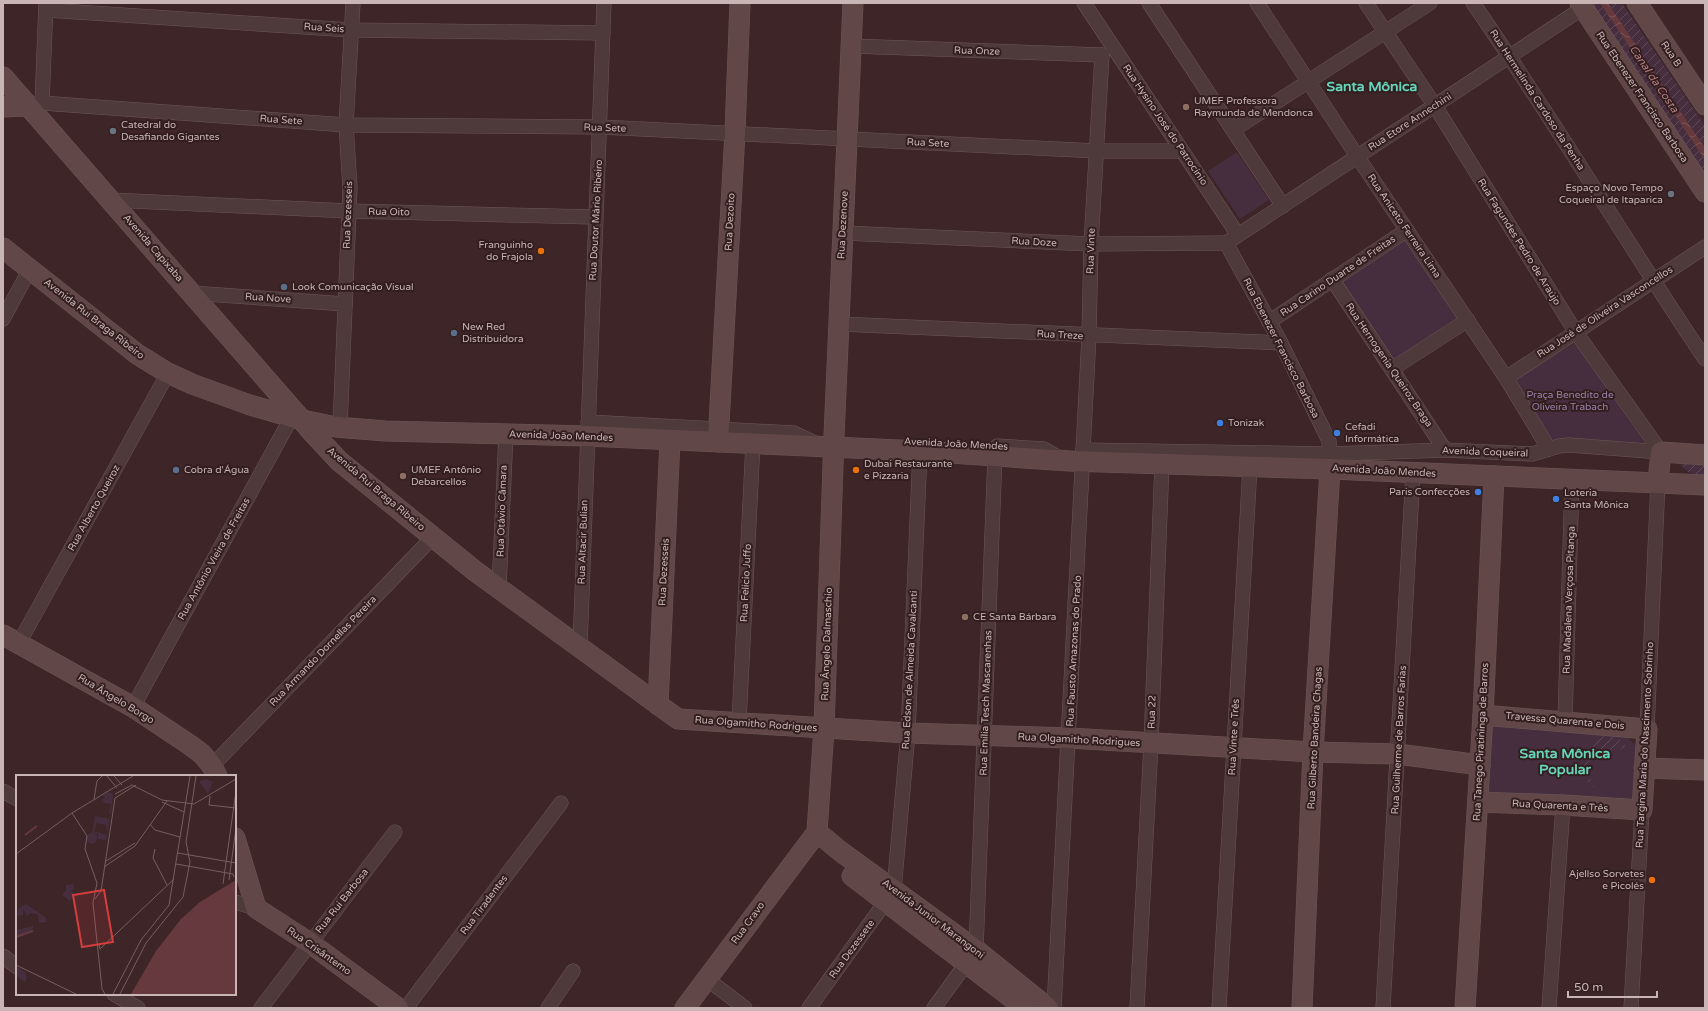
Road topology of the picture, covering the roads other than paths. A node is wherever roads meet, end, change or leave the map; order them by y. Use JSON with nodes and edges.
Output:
{"nodes":[{"id":1,"x":353,"y":3,"type":"edge"},
{"id":2,"x":604,"y":3,"type":"edge"},
{"id":3,"x":740,"y":3,"type":"edge"},
{"id":4,"x":853,"y":3,"type":"edge"},
{"id":5,"x":1084,"y":3,"type":"edge"},
{"id":6,"x":1149,"y":3,"type":"edge"},
{"id":7,"x":1257,"y":3,"type":"edge"},
{"id":8,"x":1366,"y":3,"type":"edge"},
{"id":9,"x":1430,"y":3,"type":"edge"},
{"id":10,"x":1473,"y":3,"type":"edge"},
{"id":11,"x":1637,"y":3,"type":"edge"},
{"id":12,"x":1581,"y":6,"type":"edge"},
{"id":13,"x":46,"y":7,"type":"edge"},
{"id":14,"x":351,"y":30,"type":"junction"},
{"id":15,"x":603,"y":33,"type":"junction"},
{"id":16,"x":1385,"y":33,"type":"junction"},
{"id":17,"x":851,"y":46,"type":"junction"},
{"id":18,"x":1108,"y":51,"type":"junction"},
{"id":19,"x":1510,"y":56,"type":"junction"},
{"id":20,"x":3,"y":77,"type":"edge"},
{"id":21,"x":1310,"y":82,"type":"junction"},
{"id":22,"x":15,"y":103,"type":"edge"},
{"id":23,"x":1705,"y":105,"type":"edge"},
{"id":24,"x":1435,"y":106,"type":"junction"},
{"id":25,"x":346,"y":125,"type":"junction"},
{"id":26,"x":600,"y":127,"type":"junction"},
{"id":27,"x":1233,"y":130,"type":"junction"},
{"id":28,"x":735,"y":132,"type":"junction"},
{"id":29,"x":848,"y":139,"type":"junction"},
{"id":30,"x":1097,"y":151,"type":"junction"},
{"id":31,"x":1182,"y":151,"type":"junction"},
{"id":32,"x":1357,"y":156,"type":"junction"},
{"id":33,"x":1705,"y":192,"type":"edge"},
{"id":34,"x":111,"y":200,"type":"junction"},
{"id":35,"x":1283,"y":206,"type":"junction"},
{"id":36,"x":349,"y":211,"type":"junction"},
{"id":37,"x":595,"y":217,"type":"junction"},
{"id":38,"x":1407,"y":230,"type":"junction"},
{"id":39,"x":843,"y":233,"type":"junction"},
{"id":40,"x":1238,"y":235,"type":"junction"},
{"id":41,"x":1226,"y":243,"type":"junction"},
{"id":42,"x":1091,"y":244,"type":"junction"},
{"id":43,"x":1705,"y":247,"type":"edge"},
{"id":44,"x":3,"y":248,"type":"edge"},
{"id":45,"x":30,"y":269,"type":"junction"},
{"id":46,"x":1332,"y":279,"type":"junction"},
{"id":47,"x":1652,"y":281,"type":"junction"},
{"id":48,"x":192,"y":293,"type":"junction"},
{"id":49,"x":345,"y":304,"type":"junction"},
{"id":50,"x":3,"y":319,"type":"edge"},
{"id":51,"x":1468,"y":320,"type":"junction"},
{"id":52,"x":1269,"y":322,"type":"junction"},
{"id":53,"x":838,"y":324,"type":"junction"},
{"id":54,"x":1575,"y":331,"type":"junction"},
{"id":55,"x":1089,"y":336,"type":"junction"},
{"id":56,"x":1281,"y":343,"type":"junction"},
{"id":57,"x":1705,"y":359,"type":"edge"},
{"id":58,"x":1392,"y":369,"type":"junction"},
{"id":59,"x":168,"y":373,"type":"junction"},
{"id":60,"x":1506,"y":378,"type":"junction"},
{"id":61,"x":296,"y":416,"type":"junction"},
{"id":62,"x":340,"y":427,"type":"junction"},
{"id":63,"x":587,"y":429,"type":"junction"},
{"id":64,"x":506,"y":434,"type":"junction"},
{"id":65,"x":719,"y":435,"type":"junction"},
{"id":66,"x":670,"y":440,"type":"junction"},
{"id":67,"x":753,"y":443,"type":"junction"},
{"id":68,"x":834,"y":447,"type":"junction"},
{"id":69,"x":1549,"y":449,"type":"junction"},
{"id":70,"x":920,"y":450,"type":"junction"},
{"id":71,"x":1445,"y":450,"type":"junction"},
{"id":72,"x":1661,"y":452,"type":"junction"},
{"id":73,"x":1705,"y":454,"type":"edge"},
{"id":74,"x":995,"y":455,"type":"junction"},
{"id":75,"x":1076,"y":457,"type":"junction"},
{"id":76,"x":1330,"y":461,"type":"junction"},
{"id":77,"x":1162,"y":463,"type":"junction"},
{"id":78,"x":1250,"y":467,"type":"junction"},
{"id":79,"x":1413,"y":473,"type":"junction"},
{"id":80,"x":1494,"y":476,"type":"junction"},
{"id":81,"x":1572,"y":479,"type":"junction"},
{"id":82,"x":1658,"y":482,"type":"junction"},
{"id":83,"x":1705,"y":485,"type":"edge"},
{"id":84,"x":433,"y":537,"type":"junction"},
{"id":85,"x":499,"y":588,"type":"junction"},
{"id":86,"x":11,"y":639,"type":"edge"},
{"id":87,"x":580,"y":647,"type":"junction"},
{"id":88,"x":658,"y":705,"type":"junction"},
{"id":89,"x":133,"y":707,"type":"junction"},
{"id":90,"x":1483,"y":714,"type":"junction"},
{"id":91,"x":678,"y":719,"type":"joint"},
{"id":92,"x":1565,"y":720,"type":"junction"},
{"id":93,"x":739,"y":722,"type":"junction"},
{"id":94,"x":824,"y":728,"type":"junction"},
{"id":95,"x":1647,"y":729,"type":"junction"},
{"id":96,"x":908,"y":733,"type":"junction"},
{"id":97,"x":985,"y":735,"type":"junction"},
{"id":98,"x":1069,"y":738,"type":"junction"},
{"id":99,"x":1151,"y":744,"type":"junction"},
{"id":100,"x":1233,"y":747,"type":"junction"},
{"id":101,"x":1313,"y":752,"type":"junction"},
{"id":102,"x":1398,"y":754,"type":"junction"},
{"id":103,"x":1480,"y":765,"type":"junction"},
{"id":104,"x":1644,"y":768,"type":"junction"},
{"id":105,"x":1705,"y":770,"type":"edge"},
{"id":106,"x":215,"y":771,"type":"edge"},
{"id":107,"x":3,"y":791,"type":"edge"},
{"id":108,"x":16,"y":798,"type":"edge"},
{"id":109,"x":1478,"y":802,"type":"junction"},
{"id":110,"x":561,"y":803,"type":"dead end"},
{"id":111,"x":1563,"y":804,"type":"junction"},
{"id":112,"x":1642,"y":810,"type":"junction"},
{"id":113,"x":395,"y":832,"type":"dead end"},
{"id":114,"x":812,"y":838,"type":"junction"},
{"id":115,"x":236,"y":841,"type":"edge"},
{"id":116,"x":890,"y":896,"type":"junction"},
{"id":117,"x":236,"y":902,"type":"edge"},
{"id":118,"x":256,"y":908,"type":"junction"},
{"id":119,"x":310,"y":943,"type":"junction"},
{"id":120,"x":3,"y":956,"type":"edge"},
{"id":121,"x":971,"y":957,"type":"junction"},
{"id":122,"x":16,"y":966,"type":"edge"},
{"id":123,"x":573,"y":972,"type":"dead end"},
{"id":124,"x":708,"y":979,"type":"junction"},
{"id":125,"x":116,"y":995,"type":"edge"},
{"id":126,"x":138,"y":1008,"type":"edge"},
{"id":127,"x":261,"y":1008,"type":"edge"},
{"id":128,"x":398,"y":1008,"type":"edge"},
{"id":129,"x":406,"y":1008,"type":"edge"},
{"id":130,"x":548,"y":1008,"type":"edge"},
{"id":131,"x":685,"y":1008,"type":"edge"},
{"id":132,"x":745,"y":1008,"type":"edge"},
{"id":133,"x":809,"y":1008,"type":"edge"},
{"id":134,"x":934,"y":1008,"type":"edge"},
{"id":135,"x":1026,"y":1008,"type":"edge"},
{"id":136,"x":1048,"y":1008,"type":"edge"},
{"id":137,"x":1054,"y":1008,"type":"edge"},
{"id":138,"x":1137,"y":1008,"type":"edge"},
{"id":139,"x":1219,"y":1008,"type":"edge"},
{"id":140,"x":1302,"y":1008,"type":"edge"},
{"id":141,"x":1383,"y":1008,"type":"edge"},
{"id":142,"x":1465,"y":1008,"type":"edge"},
{"id":143,"x":1549,"y":1008,"type":"edge"},
{"id":144,"x":1631,"y":1008,"type":"edge"}],
"edges":[{"from":1,"to":14,"type":"street","name":"Rua Dezesseis"},
{"from":2,"to":15,"type":"street","name":"Rua Doutor Mário Ribeiro"},
{"from":3,"to":28,"type":"street","name":"Rua Dezoito"},
{"from":4,"to":17,"type":"street","name":"Rua Dezenove"},
{"from":5,"to":18,"type":"street","name":"Rua Hysino José do Patrocínio"},
{"from":6,"to":27,"type":"street"},
{"from":7,"to":21,"type":"street","name":"Rua Aniceto Ferreira Lima"},
{"from":8,"to":16,"type":"street","name":"Rua Fagundes Pedro de Araújo"},
{"from":9,"to":16,"type":"street"},
{"from":10,"to":19,"type":"street","name":"Rua Hermelinda Cardoso da Penha"},
{"from":11,"to":23,"type":"street","name":"Rua B"},
{"from":12,"to":19,"type":"street","name":"Rua Etore Annechini"},
{"from":12,"to":33,"type":"street","name":"Rua Ebenezer Francisco Barbosa"},
{"from":13,"to":14,"type":"street","name":"Rua Seis"},
{"from":13,"to":22,"type":"street"},
{"from":14,"to":15,"type":"street","name":"Rua Seis"},
{"from":14,"to":25,"type":"street","name":"Rua Dezesseis"},
{"from":15,"to":26,"type":"street","name":"Rua Doutor Mário Ribeiro"},
{"from":16,"to":21,"type":"street"},
{"from":16,"to":24,"type":"street","name":"Rua Fagundes Pedro de Araújo"},
{"from":17,"to":18,"type":"street","name":"Rua Onze"},
{"from":17,"to":29,"type":"street","name":"Rua Dezenove"},
{"from":18,"to":30,"type":"street","name":"Rua Vinte"},
{"from":18,"to":31,"type":"street","name":"Rua Hysino José do Patrocínio"},
{"from":19,"to":24,"type":"street","name":"Rua Etore Annechini"},
{"from":19,"to":47,"type":"street","name":"Rua Hermelinda Cardoso da Penha"},
{"from":20,"to":22,"type":"street","name":"Avenida Capixaba"},
{"from":21,"to":27,"type":"street"},
{"from":21,"to":32,"type":"street","name":"Rua Aniceto Ferreira Lima"},
{"from":22,"to":25,"type":"street","name":"Rua Sete"},
{"from":22,"to":34,"type":"street","name":"Avenida Capixaba"},
{"from":24,"to":32,"type":"street","name":"Rua Etore Annechini"},
{"from":24,"to":54,"type":"street","name":"Rua Fagundes Pedro de Araújo"},
{"from":25,"to":26,"type":"street","name":"Rua Sete"},
{"from":25,"to":36,"type":"street","name":"Rua Dezesseis"},
{"from":26,"to":28,"type":"street","name":"Rua Sete"},
{"from":26,"to":37,"type":"street","name":"Rua Doutor Mário Ribeiro"},
{"from":27,"to":35,"type":"street"},
{"from":28,"to":29,"type":"street","name":"Rua Sete"},
{"from":28,"to":65,"type":"street","name":"Rua Dezoito"},
{"from":29,"to":30,"type":"street","name":"Rua Sete"},
{"from":29,"to":39,"type":"street","name":"Rua Dezenove"},
{"from":30,"to":31,"type":"street","name":"Rua Sete"},
{"from":30,"to":42,"type":"street","name":"Rua Vinte"},
{"from":31,"to":40,"type":"street","name":"Rua Hysino José do Patrocínio"},
{"from":32,"to":35,"type":"street","name":"Rua Etore Annechini"},
{"from":32,"to":38,"type":"street","name":"Rua Aniceto Ferreira Lima"},
{"from":34,"to":36,"type":"street","name":"Rua Oito"},
{"from":34,"to":48,"type":"street","name":"Avenida Capixaba"},
{"from":35,"to":40,"type":"street","name":"Rua Etore Annechini"},
{"from":36,"to":37,"type":"street","name":"Rua Oito"},
{"from":36,"to":49,"type":"street","name":"Rua Dezesseis"},
{"from":37,"to":63,"type":"street","name":"Rua Doutor Mário Ribeiro"},
{"from":38,"to":46,"type":"street","name":"Rua Carino Duarte de Freitas"},
{"from":38,"to":51,"type":"street","name":"Rua Aniceto Ferreira Lima"},
{"from":39,"to":42,"type":"street","name":"Rua Doze"},
{"from":39,"to":53,"type":"street","name":"Rua Dezenove"},
{"from":40,"to":41,"type":"street"},
{"from":41,"to":42,"type":"street","name":"Rua Doze"},
{"from":41,"to":52,"type":"street","name":"Rua Ebenezer Francisco Barbosa"},
{"from":42,"to":55,"type":"street","name":"Rua Vinte"},
{"from":43,"to":47,"type":"street","name":"Rua José de Oliveira Vasconcellos"},
{"from":44,"to":45,"type":"street","name":"Avenida Rui Braga Ribeiro"},
{"from":45,"to":50,"type":"street"},
{"from":45,"to":59,"type":"street","name":"Avenida Rui Braga Ribeiro"},
{"from":46,"to":52,"type":"street","name":"Rua Carino Duarte de Freitas"},
{"from":46,"to":58,"type":"street","name":"Rua Hernogenia Queiroz Braga"},
{"from":47,"to":54,"type":"street","name":"Rua José de Oliveira Vasconcellos"},
{"from":47,"to":57,"type":"street","name":"Rua Hermelinda Cardoso da Penha"},
{"from":48,"to":49,"type":"street","name":"Rua Nove"},
{"from":48,"to":61,"type":"street","name":"Avenida Capixaba"},
{"from":49,"to":62,"type":"street","name":"Rua Dezesseis"},
{"from":51,"to":58,"type":"street"},
{"from":51,"to":60,"type":"street","name":"Rua Aniceto Ferreira Lima"},
{"from":52,"to":56,"type":"street","name":"Rua Ebenezer Francisco Barbosa"},
{"from":53,"to":55,"type":"street","name":"Rua Treze"},
{"from":53,"to":68,"type":"street","name":"Rua Dezenove"},
{"from":54,"to":60,"type":"street","name":"Rua José de Oliveira Vasconcellos"},
{"from":54,"to":72,"type":"street","name":"Rua Fagundes Pedro de Araújo"},
{"from":55,"to":56,"type":"street","name":"Rua Treze"},
{"from":55,"to":75,"type":"street","name":"Rua Vinte"},
{"from":56,"to":76,"type":"street","name":"Rua Ebenezer Francisco Barbosa"},
{"from":58,"to":71,"type":"street","name":"Rua Hernogenia Queiroz Braga"},
{"from":59,"to":61,"type":"street","name":"Avenida Rui Braga Ribeiro"},
{"from":59,"to":86,"type":"street","name":"Rua Alberto Queiroz"},
{"from":60,"to":69,"type":"street","name":"Rua Aniceto Ferreira Lima"},
{"from":61,"to":62,"type":"street","name":"Avenida João Mendes"},
{"from":61,"to":84,"type":"street","name":"Avenida Rui Braga Ribeiro"},
{"from":61,"to":89,"type":"street","name":"Rua Antônio Vieira de Freitas"},
{"from":62,"to":64,"type":"street","name":"Avenida João Mendes"},
{"from":63,"to":64,"type":"street","name":"Avenida João Mendes"},
{"from":63,"to":65,"type":"street","name":"Avenida João Mendes"},
{"from":63,"to":66,"type":"street","name":"Avenida João Mendes"},
{"from":63,"to":87,"type":"street","name":"Rua Altacir Bulian"},
{"from":64,"to":85,"type":"street","name":"Rua Otávio Câmara"},
{"from":65,"to":66,"type":"street","name":"Avenida João Mendes"},
{"from":65,"to":67,"type":"street","name":"Avenida João Mendes"},
{"from":65,"to":68,"type":"street","name":"Avenida João Mendes"},
{"from":66,"to":88,"type":"street","name":"Rua Dezesseis"},
{"from":67,"to":68,"type":"street","name":"Avenida João Mendes"},
{"from":67,"to":93,"type":"street","name":"Rua Felício Juffo"},
{"from":68,"to":70,"type":"street","name":"Avenida João Mendes"},
{"from":68,"to":75,"type":"street","name":"Avenida João Mendes"},
{"from":68,"to":94,"type":"street","name":"Rua Ângelo Dalmaschio"},
{"from":69,"to":71,"type":"street","name":"Avenida Coqueiral"},
{"from":69,"to":72,"type":"street","name":"Avenida Coqueiral"},
{"from":70,"to":74,"type":"street","name":"Avenida João Mendes"},
{"from":70,"to":96,"type":"street","name":"Rua Edson de Almeida Cavalcanti"},
{"from":71,"to":76,"type":"street","name":"Avenida Coqueiral"},
{"from":72,"to":73,"type":"street"},
{"from":72,"to":82,"type":"street"},
{"from":74,"to":75,"type":"street","name":"Avenida João Mendes"},
{"from":74,"to":97,"type":"street","name":"Rua Emília Tesch Mascarenhas"},
{"from":75,"to":76,"type":"street","name":"Avenida João Mendes"},
{"from":75,"to":77,"type":"street","name":"Avenida João Mendes"},
{"from":75,"to":98,"type":"street","name":"Rua Fausto Amazonas do Prado"},
{"from":76,"to":78,"type":"street","name":"Avenida João Mendes"},
{"from":76,"to":79,"type":"street","name":"Avenida João Mendes"},
{"from":76,"to":101,"type":"street","name":"Rua Gilberto Bandeira Chagas"},
{"from":77,"to":78,"type":"street","name":"Avenida João Mendes"},
{"from":77,"to":99,"type":"street","name":"Rua 22"},
{"from":78,"to":100,"type":"street","name":"Rua Vinte e Três"},
{"from":79,"to":80,"type":"street","name":"Avenida João Mendes"},
{"from":79,"to":102,"type":"street","name":"Rua Guilherme de Barros Farias"},
{"from":80,"to":81,"type":"street","name":"Avenida João Mendes"},
{"from":80,"to":90,"type":"street","name":"Rua Tanego Piratininga de Barros"},
{"from":81,"to":82,"type":"street","name":"Avenida João Mendes"},
{"from":81,"to":92,"type":"street","name":"Rua Madalena Verçosa Pitanga"},
{"from":82,"to":83,"type":"street","name":"Avenida João Mendes"},
{"from":82,"to":95,"type":"street","name":"Rua Targina Maria do Nascimento Sobrinho"},
{"from":84,"to":85,"type":"street","name":"Avenida Rui Braga Ribeiro"},
{"from":84,"to":106,"type":"street","name":"Rua Armando Dornellas Pereira"},
{"from":85,"to":87,"type":"street","name":"Avenida Rui Braga Ribeiro"},
{"from":86,"to":89,"type":"street","name":"Rua Ângelo Borgo"},
{"from":87,"to":88,"type":"street","name":"Avenida Rui Braga Ribeiro"},
{"from":88,"to":91,"type":"street","name":"Avenida Rui Braga Ribeiro"},
{"from":89,"to":106,"type":"street","name":"Rua Ângelo Borgo"},
{"from":90,"to":92,"type":"street","name":"Travessa Quarenta e Dois"},
{"from":90,"to":103,"type":"street","name":"Rua Tanego Piratininga de Barros"},
{"from":91,"to":93,"type":"street","name":"Rua Olgamitho Rodrigues"},
{"from":92,"to":95,"type":"street","name":"Travessa Quarenta e Dois"},
{"from":93,"to":94,"type":"street","name":"Rua Olgamitho Rodrigues"},
{"from":94,"to":96,"type":"street","name":"Rua Olgamitho Rodrigues"},
{"from":94,"to":114,"type":"street","name":"Rua Ângelo Dalmaschio"},
{"from":95,"to":104,"type":"street","name":"Rua Targina Maria do Nascimento Sobrinho"},
{"from":96,"to":97,"type":"street","name":"Rua Olgamitho Rodrigues"},
{"from":96,"to":116,"type":"street","name":"Rua Edson de Almeida Cavalcanti"},
{"from":97,"to":98,"type":"street","name":"Rua Olgamitho Rodrigues"},
{"from":97,"to":121,"type":"street","name":"Rua Emília Tesch Mascarenhas"},
{"from":98,"to":99,"type":"street","name":"Rua Olgamitho Rodrigues"},
{"from":98,"to":137,"type":"street","name":"Rua Fausto Amazonas do Prado"},
{"from":99,"to":100,"type":"street","name":"Rua Olgamitho Rodrigues"},
{"from":99,"to":138,"type":"street","name":"Rua 22"},
{"from":100,"to":101,"type":"street","name":"Rua Olgamitho Rodrigues"},
{"from":100,"to":139,"type":"street","name":"Rua Vinte e Três"},
{"from":101,"to":102,"type":"street","name":"Rua Olgamitho Rodrigues"},
{"from":101,"to":140,"type":"street","name":"Rua Gilberto Bandeira Chagas"},
{"from":102,"to":103,"type":"street","name":"Rua Olgamitho Rodrigues"},
{"from":102,"to":141,"type":"street","name":"Rua Guilherme de Barros Farias"},
{"from":103,"to":109,"type":"street","name":"Rua Tanego Piratininga de Barros"},
{"from":104,"to":105,"type":"street"},
{"from":104,"to":112,"type":"street","name":"Rua Targina Maria do Nascimento Sobrinho"},
{"from":107,"to":108,"type":"street"},
{"from":109,"to":111,"type":"street","name":"Rua Quarenta e Três"},
{"from":109,"to":142,"type":"street","name":"Rua Tanego Piratininga de Barros"},
{"from":110,"to":129,"type":"street","name":"Rua Tiradentes"},
{"from":111,"to":112,"type":"street","name":"Rua Quarenta e Três"},
{"from":111,"to":143,"type":"street"},
{"from":112,"to":144,"type":"street","name":"Rua Targina Maria do Nascimento Sobrinho"},
{"from":113,"to":119,"type":"street","name":"Rua Rui Barbosa"},
{"from":114,"to":116,"type":"street","name":"Avenida Junior Marangoni"},
{"from":114,"to":124,"type":"street","name":"Rua Cravo"},
{"from":115,"to":118,"type":"street"},
{"from":116,"to":121,"type":"street","name":"Avenida Junior Marangoni"},
{"from":116,"to":133,"type":"street","name":"Rua Dezessete"},
{"from":117,"to":118,"type":"street","name":"Rua Crisântemo"},
{"from":118,"to":119,"type":"street","name":"Rua Crisântemo"},
{"from":119,"to":127,"type":"street","name":"Rua Rui Barbosa"},
{"from":119,"to":128,"type":"street","name":"Rua Crisântemo"},
{"from":120,"to":122,"type":"street"},
{"from":121,"to":134,"type":"street"},
{"from":121,"to":135,"type":"street","name":"Avenida Junior Marangoni"},
{"from":121,"to":136,"type":"street","name":"Avenida Junior Marangoni"},
{"from":123,"to":130,"type":"street"},
{"from":124,"to":131,"type":"street","name":"Rua Cravo"},
{"from":124,"to":132,"type":"street"},
{"from":125,"to":126,"type":"street"}]}
